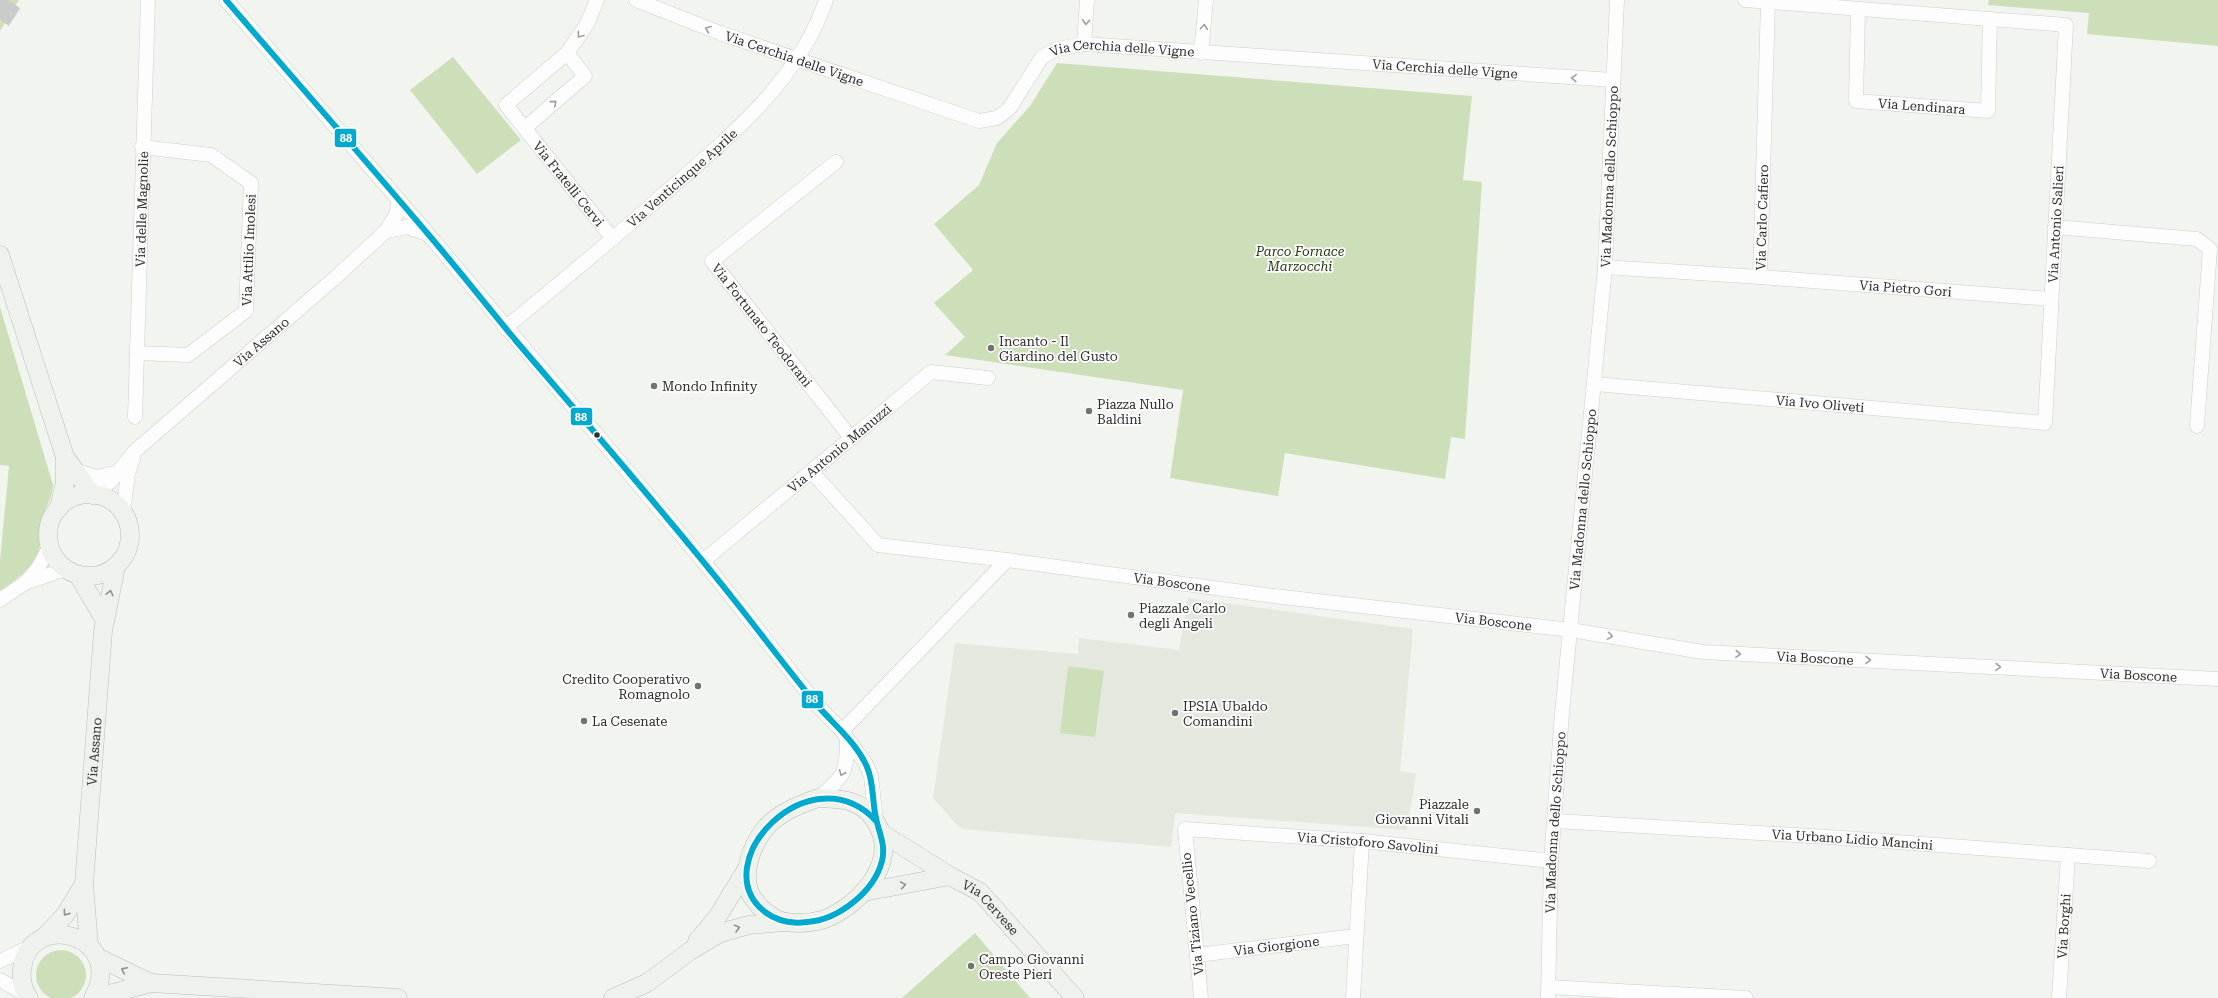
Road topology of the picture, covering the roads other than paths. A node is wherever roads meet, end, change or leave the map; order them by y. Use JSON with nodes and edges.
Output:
{"nodes":[{"id":1,"x":148,"y":0,"type":"edge"},
{"id":2,"x":226,"y":0,"type":"edge"},
{"id":3,"x":597,"y":0,"type":"edge"},
{"id":4,"x":636,"y":0,"type":"edge"},
{"id":5,"x":826,"y":0,"type":"edge"},
{"id":6,"x":1087,"y":0,"type":"edge"},
{"id":7,"x":1206,"y":0,"type":"edge"},
{"id":8,"x":1617,"y":0,"type":"edge"},
{"id":9,"x":1746,"y":0,"type":"edge"},
{"id":10,"x":1768,"y":2,"type":"junction"},
{"id":11,"x":1858,"y":9,"type":"junction"},
{"id":12,"x":1990,"y":19,"type":"junction"},
{"id":13,"x":1084,"y":44,"type":"junction"},
{"id":14,"x":567,"y":53,"type":"junction"},
{"id":15,"x":1201,"y":53,"type":"junction"},
{"id":16,"x":798,"y":59,"type":"junction"},
{"id":17,"x":1613,"y":80,"type":"junction"},
{"id":18,"x":525,"y":128,"type":"junction"},
{"id":19,"x":142,"y":147,"type":"junction"},
{"id":20,"x":836,"y":162,"type":"dead end"},
{"id":21,"x":398,"y":199,"type":"junction"},
{"id":22,"x":2055,"y":227,"type":"junction"},
{"id":23,"x":386,"y":231,"type":"junction"},
{"id":24,"x":428,"y":234,"type":"junction"},
{"id":25,"x":613,"y":239,"type":"junction"},
{"id":26,"x":0,"y":255,"type":"edge"},
{"id":27,"x":1605,"y":267,"type":"junction"},
{"id":28,"x":1760,"y":277,"type":"junction"},
{"id":29,"x":2051,"y":299,"type":"junction"},
{"id":30,"x":505,"y":328,"type":"junction"},
{"id":31,"x":137,"y":353,"type":"junction"},
{"id":32,"x":988,"y":378,"type":"dead end"},
{"id":33,"x":1595,"y":384,"type":"junction"},
{"id":34,"x":135,"y":417,"type":"dead end"},
{"id":35,"x":2045,"y":423,"type":"joint"},
{"id":36,"x":2197,"y":426,"type":"dead end"},
{"id":37,"x":851,"y":438,"type":"junction"},
{"id":38,"x":135,"y":451,"type":"junction"},
{"id":39,"x":69,"y":464,"type":"junction"},
{"id":40,"x":811,"y":471,"type":"junction"},
{"id":41,"x":120,"y":472,"type":"junction"},
{"id":42,"x":93,"y":494,"type":"junction"},
{"id":43,"x":59,"y":508,"type":"junction"},
{"id":44,"x":123,"y":512,"type":"junction"},
{"id":45,"x":50,"y":546,"type":"junction"},
{"id":46,"x":703,"y":560,"type":"junction"},
{"id":47,"x":1007,"y":560,"type":"junction"},
{"id":48,"x":116,"y":567,"type":"junction"},
{"id":49,"x":72,"y":572,"type":"junction"},
{"id":50,"x":25,"y":583,"type":"junction"},
{"id":51,"x":0,"y":600,"type":"edge"},
{"id":52,"x":104,"y":619,"type":"junction"},
{"id":53,"x":1571,"y":630,"type":"junction"},
{"id":54,"x":2218,"y":679,"type":"edge"},
{"id":55,"x":845,"y":735,"type":"junction"},
{"id":56,"x":818,"y":798,"type":"junction"},
{"id":57,"x":1556,"y":821,"type":"junction"},
{"id":58,"x":879,"y":828,"type":"junction"},
{"id":59,"x":1184,"y":829,"type":"joint"},
{"id":60,"x":1362,"y":841,"type":"junction"},
{"id":61,"x":2068,"y":855,"type":"junction"},
{"id":62,"x":1551,"y":861,"type":"junction"},
{"id":63,"x":2149,"y":862,"type":"dead end"},
{"id":64,"x":746,"y":870,"type":"junction"},
{"id":65,"x":950,"y":876,"type":"junction"},
{"id":66,"x":84,"y":884,"type":"junction"},
{"id":67,"x":864,"y":892,"type":"junction"},
{"id":68,"x":783,"y":922,"type":"junction"},
{"id":69,"x":1356,"y":936,"type":"junction"},
{"id":70,"x":38,"y":942,"type":"junction"},
{"id":71,"x":93,"y":951,"type":"junction"},
{"id":72,"x":690,"y":951,"type":"junction"},
{"id":73,"x":1196,"y":955,"type":"junction"},
{"id":74,"x":0,"y":960,"type":"edge"},
{"id":75,"x":0,"y":980,"type":"edge"},
{"id":76,"x":151,"y":983,"type":"junction"},
{"id":77,"x":1548,"y":992,"type":"edge"},
{"id":78,"x":28,"y":997,"type":"edge"},
{"id":79,"x":94,"y":998,"type":"edge"},
{"id":80,"x":398,"y":998,"type":"edge"},
{"id":81,"x":613,"y":998,"type":"edge"},
{"id":82,"x":1075,"y":998,"type":"edge"},
{"id":83,"x":1201,"y":998,"type":"edge"},
{"id":84,"x":1353,"y":998,"type":"edge"},
{"id":85,"x":1746,"y":998,"type":"edge"},
{"id":86,"x":2059,"y":998,"type":"edge"}],
"edges":[{"from":1,"to":19,"type":"street","name":"Via delle Magnolie"},
{"from":2,"to":21,"type":"street"},
{"from":3,"to":14,"type":"street","name":"Via Fratelli Cervi","one_way":true},
{"from":16,"to":4,"type":"street","name":"Via Cerchia delle Vigne","one_way":true},
{"from":5,"to":16,"type":"street","name":"Via Venticinque Aprile"},
{"from":6,"to":13,"type":"street","one_way":true},
{"from":15,"to":7,"type":"street","one_way":true},
{"from":8,"to":17,"type":"street","name":"Via Madonna dello Schioppo"},
{"from":9,"to":10,"type":"street"},
{"from":10,"to":11,"type":"street"},
{"from":10,"to":28,"type":"street","name":"Via Carlo Cafiero"},
{"from":11,"to":12,"type":"street"},
{"from":11,"to":12,"type":"street","name":"Via Lendinara"},
{"from":12,"to":22,"type":"street","name":"Via Antonio Salieri"},
{"from":13,"to":15,"type":"street","name":"Via Cerchia delle Vigne"},
{"from":13,"to":16,"type":"street","name":"Via Cerchia delle Vigne"},
{"from":18,"to":14,"type":"street","name":"Via Fratelli Cervi","one_way":true},
{"from":14,"to":18,"type":"street","name":"Via Fratelli Cervi"},
{"from":17,"to":15,"type":"street","name":"Via Cerchia delle Vigne","one_way":true},
{"from":16,"to":25,"type":"street","name":"Via Venticinque Aprile"},
{"from":17,"to":27,"type":"street","name":"Via Madonna dello Schioppo"},
{"from":18,"to":25,"type":"street","name":"Via Fratelli Cervi"},
{"from":19,"to":31,"type":"street","name":"Via delle Magnolie"},
{"from":19,"to":31,"type":"street","name":"Via Attilio Imolesi"},
{"from":20,"to":37,"type":"street","name":"Via Fortunato Teodorani"},
{"from":21,"to":23,"type":"street","name":"Via Assano"},
{"from":21,"to":24,"type":"street"},
{"from":22,"to":29,"type":"street","name":"Via Antonio Salieri"},
{"from":22,"to":36,"type":"street"},
{"from":23,"to":24,"type":"street"},
{"from":23,"to":38,"type":"street","name":"Via Assano"},
{"from":24,"to":30,"type":"street"},
{"from":25,"to":30,"type":"street","name":"Via Venticinque Aprile"},
{"from":26,"to":39,"type":"main road"},
{"from":27,"to":28,"type":"street","name":"Via Carlo Cafiero"},
{"from":27,"to":33,"type":"street","name":"Via Madonna dello Schioppo"},
{"from":28,"to":29,"type":"street","name":"Via Pietro Gori"},
{"from":29,"to":35,"type":"street","name":"Via Antonio Salieri"},
{"from":30,"to":46,"type":"street"},
{"from":31,"to":34,"type":"street","name":"Via delle Magnolie"},
{"from":32,"to":37,"type":"street","name":"Via Antonio Manuzzi"},
{"from":33,"to":35,"type":"street","name":"Via Ivo Oliveti"},
{"from":33,"to":53,"type":"street","name":"Via Madonna dello Schioppo"},
{"from":37,"to":40,"type":"street","name":"Via Antonio Manuzzi"},
{"from":38,"to":41,"type":"street","name":"Via Assano"},
{"from":38,"to":44,"type":"street"},
{"from":39,"to":41,"type":"street"},
{"from":39,"to":42,"type":"main road"},
{"from":39,"to":43,"type":"main road"},
{"from":40,"to":46,"type":"street","name":"Via Antonio Manuzzi"},
{"from":40,"to":47,"type":"street","name":"Via Boscone"},
{"from":41,"to":42,"type":"street","name":"Via Assano"},
{"from":42,"to":43,"type":"main road"},
{"from":42,"to":44,"type":"main road"},
{"from":43,"to":45,"type":"main road"},
{"from":44,"to":48,"type":"main road"},
{"from":45,"to":49,"type":"main road"},
{"from":45,"to":50,"type":"street"},
{"from":46,"to":55,"type":"street"},
{"from":47,"to":53,"type":"street","name":"Via Boscone"},
{"from":47,"to":55,"type":"street"},
{"from":48,"to":49,"type":"main road"},
{"from":52,"to":48,"type":"main road","name":"Via Assano","one_way":true},
{"from":49,"to":50,"type":"street"},
{"from":49,"to":52,"type":"main road"},
{"from":50,"to":51,"type":"street"},
{"from":52,"to":66,"type":"main road","name":"Via Assano"},
{"from":53,"to":54,"type":"street","name":"Via Boscone","one_way":true},
{"from":53,"to":57,"type":"street","name":"Via Madonna dello Schioppo"},
{"from":55,"to":56,"type":"street","one_way":true},
{"from":55,"to":58,"type":"street"},
{"from":56,"to":58,"type":"main road"},
{"from":56,"to":64,"type":"main road"},
{"from":57,"to":61,"type":"street","name":"Via Urbano Lidio Mancini"},
{"from":57,"to":62,"type":"street","name":"Via Madonna dello Schioppo"},
{"from":58,"to":65,"type":"main road","name":"Via Cervese"},
{"from":58,"to":67,"type":"main road"},
{"from":59,"to":60,"type":"street","name":"Via Cristoforo Savolini"},
{"from":59,"to":73,"type":"street","name":"Via Tiziano Vecellio"},
{"from":60,"to":62,"type":"street","name":"Via Cristoforo Savolini"},
{"from":60,"to":69,"type":"street"},
{"from":61,"to":63,"type":"street","name":"Via Urbano Lidio Mancini"},
{"from":61,"to":86,"type":"street","name":"Via Borghi"},
{"from":62,"to":77,"type":"street","name":"Via Madonna dello Schioppo"},
{"from":64,"to":68,"type":"main road"},
{"from":64,"to":72,"type":"main road"},
{"from":67,"to":65,"type":"main road","name":"Via Cervese","one_way":true},
{"from":65,"to":82,"type":"main road","name":"Via Cervese"},
{"from":66,"to":70,"type":"main road","name":"Via Assano","one_way":true},
{"from":66,"to":71,"type":"main road","name":"Via Assano"},
{"from":67,"to":68,"type":"main road"},
{"from":72,"to":68,"type":"main road","one_way":true},
{"from":69,"to":73,"type":"street","name":"Via Giorgione"},
{"from":69,"to":84,"type":"street"},
{"from":70,"to":71,"type":"main road"},
{"from":70,"to":74,"type":"street"},
{"from":70,"to":78,"type":"main road","name":"Via Assano"},
{"from":76,"to":71,"type":"main road","one_way":true},
{"from":71,"to":79,"type":"main road","name":"Via Assano"},
{"from":72,"to":81,"type":"main road"},
{"from":73,"to":83,"type":"street","name":"Via Tiziano Vecellio"},
{"from":75,"to":78,"type":"street"},
{"from":76,"to":79,"type":"main road"},
{"from":76,"to":80,"type":"main road"},
{"from":77,"to":85,"type":"street"}]}
